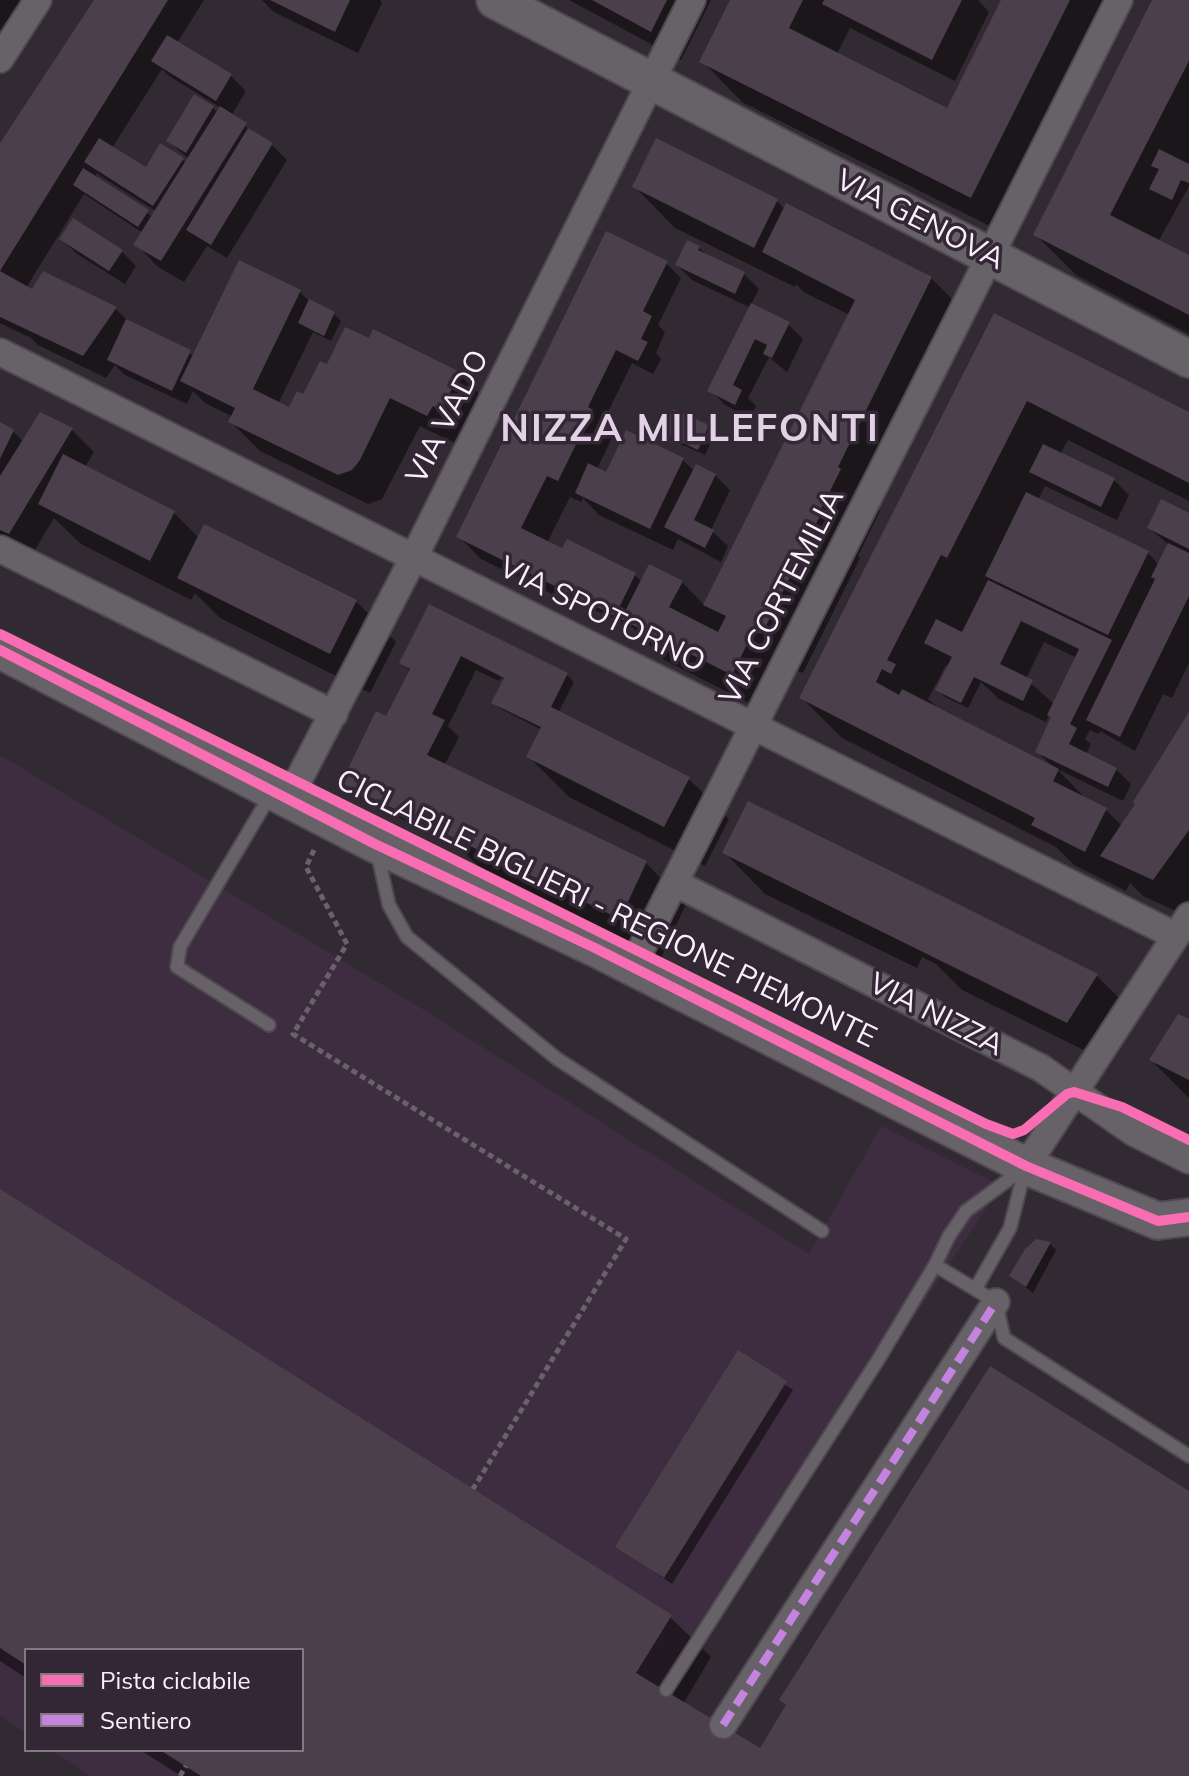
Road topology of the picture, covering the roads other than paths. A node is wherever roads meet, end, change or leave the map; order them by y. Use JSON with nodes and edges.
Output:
{"nodes":[{"id":1,"x":38,"y":0,"type":"edge"},
{"id":2,"x":495,"y":0,"type":"edge"},
{"id":3,"x":692,"y":0,"type":"edge"},
{"id":4,"x":1119,"y":0,"type":"edge"},
{"id":5,"x":0,"y":59,"type":"edge"},
{"id":6,"x":651,"y":82,"type":"junction"},
{"id":7,"x":990,"y":256,"type":"junction"},
{"id":8,"x":0,"y":352,"type":"edge"},
{"id":9,"x":1189,"y":359,"type":"edge"},
{"id":10,"x":0,"y":549,"type":"edge"},
{"id":11,"x":414,"y":557,"type":"junction"},
{"id":12,"x":0,"y":650,"type":"edge"},
{"id":13,"x":334,"y":714,"type":"junction"},
{"id":14,"x":753,"y":726,"type":"junction"},
{"id":15,"x":287,"y":790,"type":"junction"},
{"id":16,"x":375,"y":844,"type":"junction"},
{"id":17,"x":675,"y":883,"type":"junction"},
{"id":18,"x":1182,"y":926,"type":"edge"},
{"id":19,"x":632,"y":967,"type":"junction"},
{"id":20,"x":269,"y":1025,"type":"dead end"},
{"id":21,"x":1074,"y":1092,"type":"junction"},
{"id":22,"x":1189,"y":1160,"type":"edge"},
{"id":23,"x":1026,"y":1166,"type":"junction"},
{"id":24,"x":1174,"y":1219,"type":"edge"},
{"id":25,"x":822,"y":1231,"type":"dead end"},
{"id":26,"x":1189,"y":1241,"type":"edge"},
{"id":27,"x":935,"y":1265,"type":"junction"},
{"id":28,"x":986,"y":1295,"type":"junction"},
{"id":29,"x":1189,"y":1456,"type":"edge"},
{"id":30,"x":666,"y":1690,"type":"dead end"},
{"id":31,"x":723,"y":1725,"type":"dead end"}],
"edges":[{"from":1,"to":5,"type":"street"},
{"from":2,"to":6,"type":"street","name":"VIA GENOVA"},
{"from":3,"to":6,"type":"street"},
{"from":4,"to":7,"type":"street","name":"VIA CORTEMILIA"},
{"from":6,"to":7,"type":"street","name":"VIA GENOVA"},
{"from":6,"to":11,"type":"street","name":"VIA VADO"},
{"from":7,"to":9,"type":"street","name":"VIA GENOVA"},
{"from":7,"to":14,"type":"street","name":"VIA CORTEMILIA"},
{"from":8,"to":11,"type":"street","name":"VIA SPOTORNO"},
{"from":10,"to":13,"type":"street"},
{"from":11,"to":13,"type":"street","name":"VIA VADO"},
{"from":11,"to":14,"type":"street","name":"VIA SPOTORNO"},
{"from":12,"to":15,"type":"street"},
{"from":13,"to":15,"type":"street","name":"VIA VADO"},
{"from":14,"to":17,"type":"street","name":"VIA CORTEMILIA"},
{"from":14,"to":18,"type":"street","name":"VIA SPOTORNO"},
{"from":15,"to":16,"type":"street"},
{"from":15,"to":20,"type":"lane"},
{"from":16,"to":19,"type":"street"},
{"from":16,"to":25,"type":"lane"},
{"from":17,"to":19,"type":"street","name":"VIA CORTEMILIA"},
{"from":17,"to":21,"type":"street","name":"VIA NIZZA"},
{"from":18,"to":21,"type":"street"},
{"from":19,"to":23,"type":"street"},
{"from":21,"to":22,"type":"street","name":"VIA NIZZA"},
{"from":21,"to":23,"type":"street"},
{"from":23,"to":24,"type":"street"},
{"from":23,"to":27,"type":"lane"},
{"from":23,"to":28,"type":"lane"},
{"from":24,"to":26,"type":"street"},
{"from":27,"to":28,"type":"lane"},
{"from":27,"to":30,"type":"lane"},
{"from":28,"to":29,"type":"lane"},
{"from":28,"to":31,"type":"street"}]}
